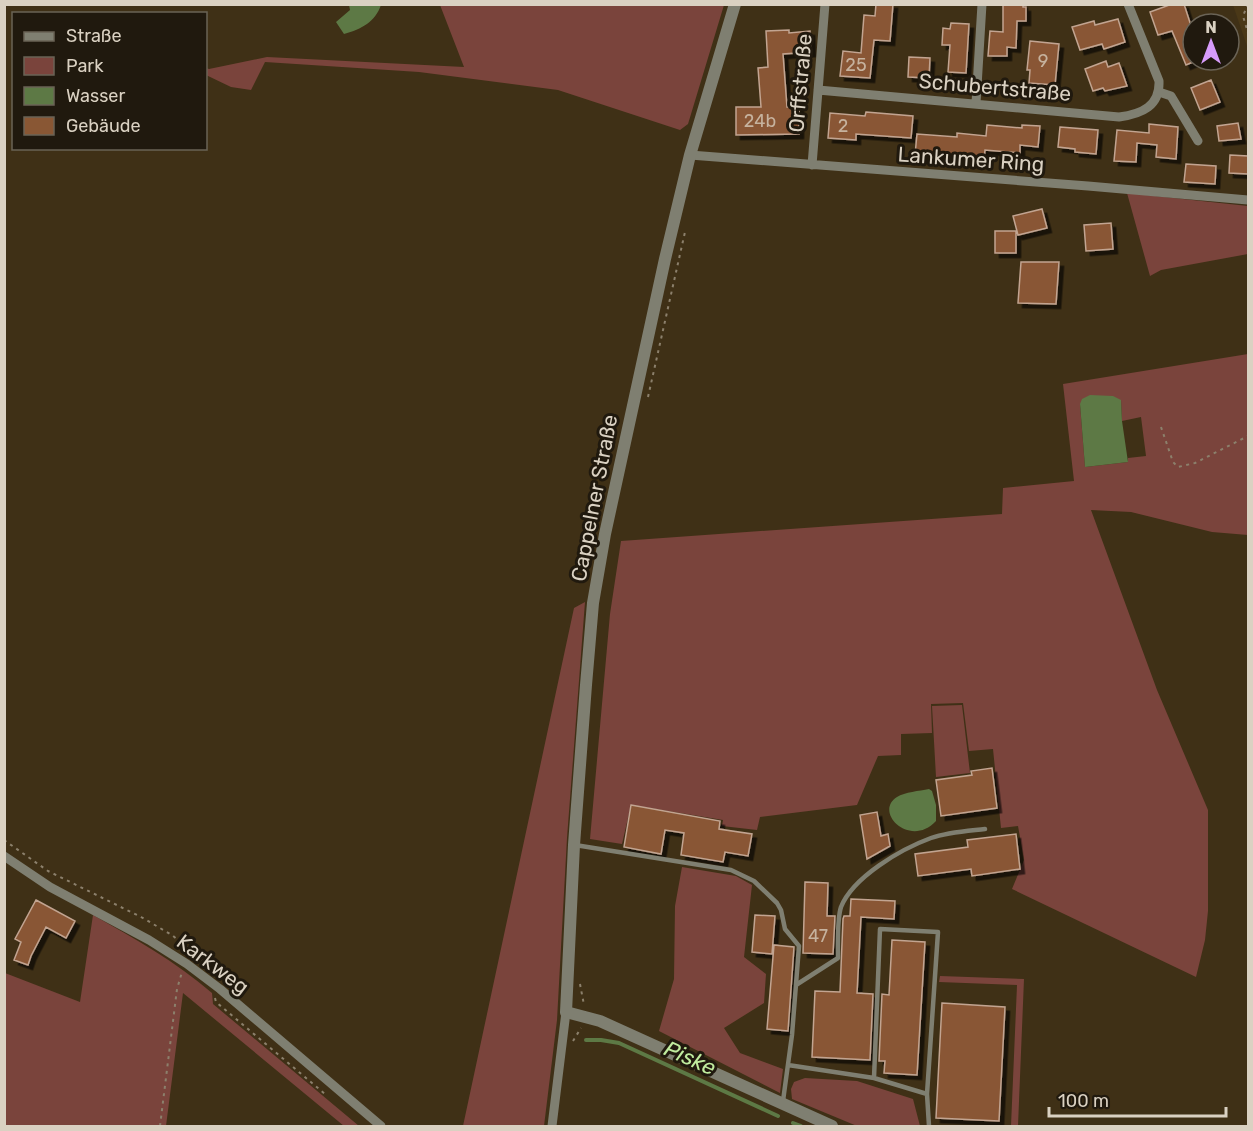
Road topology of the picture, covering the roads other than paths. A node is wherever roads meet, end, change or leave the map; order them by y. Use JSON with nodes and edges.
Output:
{"nodes":[{"id":1,"x":735,"y":4,"type":"edge"},
{"id":2,"x":825,"y":4,"type":"edge"},
{"id":3,"x":982,"y":4,"type":"edge"},
{"id":4,"x":1128,"y":4,"type":"edge"},
{"id":5,"x":818,"y":90,"type":"junction"},
{"id":6,"x":1159,"y":92,"type":"junction"},
{"id":7,"x":976,"y":103,"type":"junction"},
{"id":8,"x":1198,"y":141,"type":"dead end"},
{"id":9,"x":690,"y":155,"type":"junction"},
{"id":10,"x":812,"y":165,"type":"junction"},
{"id":11,"x":1248,"y":200,"type":"edge"},
{"id":12,"x":985,"y":829,"type":"dead end"},
{"id":13,"x":574,"y":845,"type":"junction"},
{"id":14,"x":4,"y":856,"type":"edge"},
{"id":15,"x":796,"y":985,"type":"junction"},
{"id":16,"x":566,"y":1012,"type":"junction"},
{"id":17,"x":788,"y":1065,"type":"junction"},
{"id":18,"x":874,"y":1078,"type":"junction"},
{"id":19,"x":927,"y":1094,"type":"junction"},
{"id":20,"x":783,"y":1104,"type":"junction"},
{"id":21,"x":381,"y":1126,"type":"edge"},
{"id":22,"x":552,"y":1126,"type":"edge"},
{"id":23,"x":832,"y":1126,"type":"edge"},
{"id":24,"x":929,"y":1126,"type":"edge"}],
"edges":[{"from":1,"to":9,"type":"street","name":"Cappelner Straße"},
{"from":2,"to":5,"type":"street","name":"Orffstraße"},
{"from":3,"to":7,"type":"street"},
{"from":4,"to":6,"type":"street"},
{"from":5,"to":7,"type":"street","name":"Schubertstraße"},
{"from":5,"to":10,"type":"street","name":"Orffstraße"},
{"from":6,"to":7,"type":"street","name":"Schubertstraße"},
{"from":6,"to":8,"type":"street"},
{"from":9,"to":10,"type":"street","name":"Lankumer Ring"},
{"from":9,"to":13,"type":"street","name":"Cappelner Straße"},
{"from":10,"to":11,"type":"street","name":"Lankumer Ring"},
{"from":12,"to":15,"type":"lane"},
{"from":13,"to":15,"type":"lane"},
{"from":13,"to":16,"type":"street","name":"Cappelner Straße"},
{"from":14,"to":21,"type":"street","name":"Karkweg"},
{"from":15,"to":17,"type":"lane"},
{"from":16,"to":20,"type":"street"},
{"from":16,"to":22,"type":"street","name":"Cappelner Straße"},
{"from":17,"to":18,"type":"lane"},
{"from":17,"to":20,"type":"lane"},
{"from":18,"to":19,"type":"lane"},
{"from":18,"to":19,"type":"lane"},
{"from":19,"to":24,"type":"lane"},
{"from":20,"to":23,"type":"street"}]}
